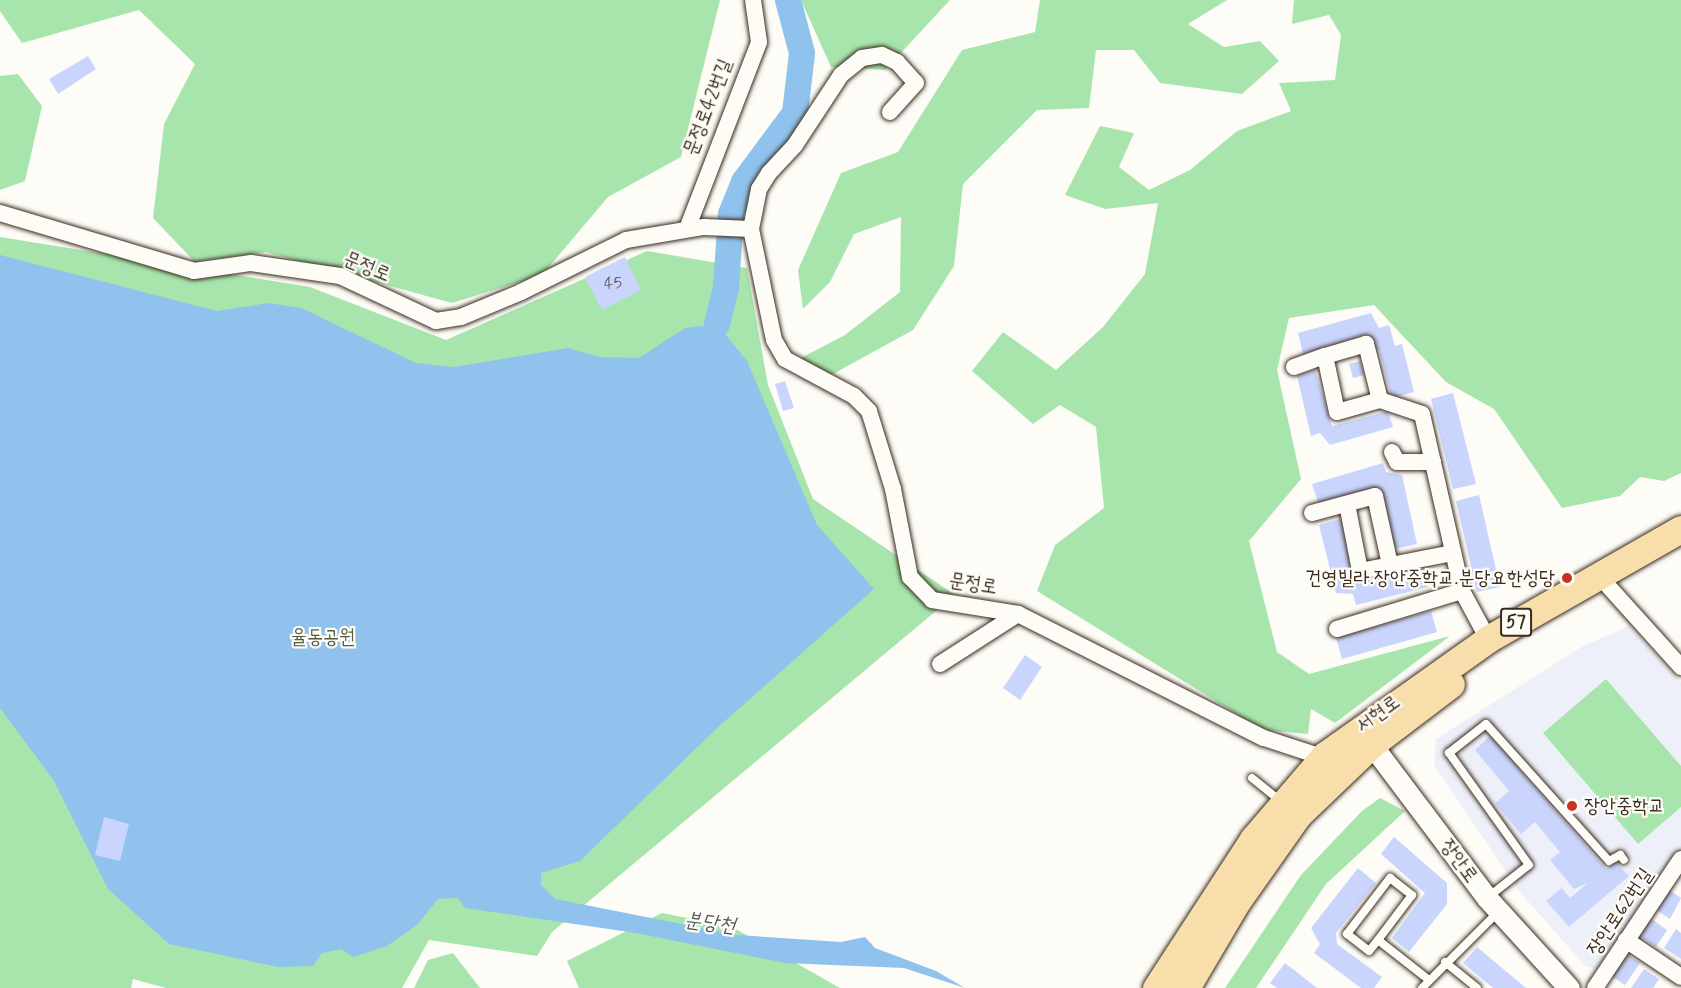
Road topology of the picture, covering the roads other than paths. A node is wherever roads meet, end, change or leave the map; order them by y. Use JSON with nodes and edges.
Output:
{"nodes":[{"id":1,"x":753,"y":0,"type":"edge"},
{"id":2,"x":890,"y":112,"type":"dead end"},
{"id":3,"x":0,"y":213,"type":"edge"},
{"id":4,"x":695,"y":228,"type":"junction"},
{"id":5,"x":747,"y":228,"type":"junction"},
{"id":6,"x":1325,"y":356,"type":"junction"},
{"id":7,"x":1294,"y":368,"type":"dead end"},
{"id":8,"x":1380,"y":400,"type":"junction"},
{"id":9,"x":1392,"y":452,"type":"dead end"},
{"id":10,"x":1433,"y":462,"type":"junction"},
{"id":11,"x":1347,"y":504,"type":"junction"},
{"id":12,"x":1312,"y":513,"type":"dead end"},
{"id":13,"x":1681,"y":529,"type":"edge"},
{"id":14,"x":1681,"y":545,"type":"edge"},
{"id":15,"x":1453,"y":553,"type":"junction"},
{"id":16,"x":1390,"y":565,"type":"junction"},
{"id":17,"x":1609,"y":586,"type":"junction"},
{"id":18,"x":1462,"y":591,"type":"junction"},
{"id":19,"x":1018,"y":614,"type":"junction"},
{"id":20,"x":1337,"y":628,"type":"dead end"},
{"id":21,"x":1488,"y":639,"type":"junction"},
{"id":22,"x":940,"y":664,"type":"dead end"},
{"id":23,"x":1681,"y":667,"type":"edge"},
{"id":24,"x":1365,"y":735,"type":"junction"},
{"id":25,"x":1334,"y":763,"type":"junction"},
{"id":26,"x":1252,"y":778,"type":"dead end"},
{"id":27,"x":1282,"y":804,"type":"junction"},
{"id":28,"x":1681,"y":859,"type":"edge"},
{"id":29,"x":1624,"y":860,"type":"dead end"},
{"id":30,"x":1493,"y":905,"type":"junction"},
{"id":31,"x":1378,"y":940,"type":"junction"},
{"id":32,"x":1626,"y":940,"type":"junction"},
{"id":33,"x":1445,"y":962,"type":"junction"},
{"id":34,"x":1681,"y":977,"type":"edge"},
{"id":35,"x":1429,"y":980,"type":"junction"},
{"id":36,"x":1156,"y":988,"type":"edge"},
{"id":37,"x":1186,"y":988,"type":"edge"},
{"id":38,"x":1422,"y":988,"type":"edge"},
{"id":39,"x":1477,"y":988,"type":"edge"},
{"id":40,"x":1569,"y":988,"type":"edge"},
{"id":41,"x":1594,"y":988,"type":"edge"}],
"edges":[{"from":1,"to":4,"type":"street","name":"문정로42번길"},
{"from":2,"to":5,"type":"street"},
{"from":3,"to":4,"type":"street","name":"문정로"},
{"from":4,"to":5,"type":"street","name":"문정로"},
{"from":5,"to":19,"type":"street","name":"문정로"},
{"from":6,"to":7,"type":"street"},
{"from":6,"to":8,"type":"street"},
{"from":6,"to":8,"type":"street"},
{"from":8,"to":10,"type":"street"},
{"from":9,"to":10,"type":"street"},
{"from":10,"to":15,"type":"street"},
{"from":11,"to":12,"type":"street"},
{"from":11,"to":16,"type":"street"},
{"from":11,"to":16,"type":"street"},
{"from":13,"to":21,"type":"main road","name":"서현로","number":"57"},
{"from":14,"to":17,"type":"main road","name":"서현로","number":"57"},
{"from":15,"to":16,"type":"street"},
{"from":15,"to":18,"type":"street"},
{"from":17,"to":23,"type":"street"},
{"from":17,"to":24,"type":"main road","name":"서현로","number":"57"},
{"from":18,"to":20,"type":"street"},
{"from":18,"to":21,"type":"street"},
{"from":19,"to":22,"type":"street"},
{"from":19,"to":25,"type":"street","name":"문정로"},
{"from":21,"to":24,"type":"main road","name":"서현로","number":"57"},
{"from":24,"to":25,"type":"main road","name":"서현로","number":"57"},
{"from":24,"to":30,"type":"street","name":"장안로"},
{"from":25,"to":27,"type":"main road","name":"서현로","number":"57"},
{"from":25,"to":37,"type":"main road","name":"서현로","number":"57"},
{"from":26,"to":27,"type":"lane"},
{"from":27,"to":36,"type":"main road","name":"서현로","number":"57"},
{"from":28,"to":32,"type":"street","name":"장안로62번길"},
{"from":29,"to":30,"type":"lane"},
{"from":30,"to":33,"type":"lane"},
{"from":30,"to":40,"type":"street","name":"장안로"},
{"from":31,"to":31,"type":"lane"},
{"from":31,"to":35,"type":"lane"},
{"from":32,"to":34,"type":"street"},
{"from":32,"to":41,"type":"street","name":"장안로62번길"},
{"from":33,"to":35,"type":"lane"},
{"from":33,"to":39,"type":"lane"},
{"from":35,"to":38,"type":"lane"}]}
